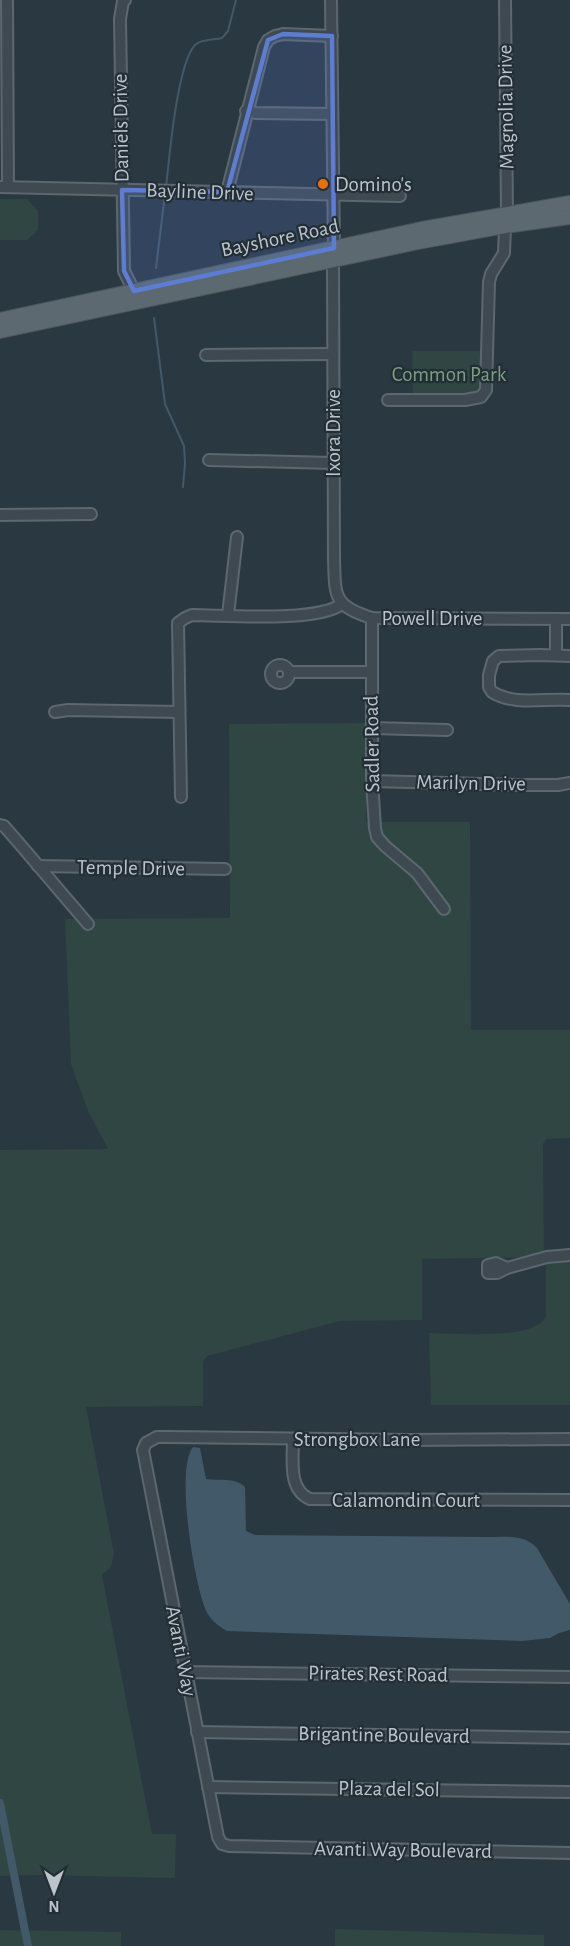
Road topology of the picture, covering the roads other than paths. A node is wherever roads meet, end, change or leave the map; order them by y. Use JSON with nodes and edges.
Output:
{"nodes":[{"id":1,"x":7,"y":0,"type":"edge"},
{"id":2,"x":124,"y":0,"type":"edge"},
{"id":3,"x":331,"y":0,"type":"edge"},
{"id":4,"x":505,"y":0,"type":"edge"},
{"id":5,"x":332,"y":36,"type":"junction"},
{"id":6,"x":246,"y":111,"type":"junction"},
{"id":7,"x":332,"y":114,"type":"junction"},
{"id":8,"x":4,"y":187,"type":"edge"},
{"id":9,"x":122,"y":190,"type":"junction"},
{"id":10,"x":227,"y":192,"type":"junction"},
{"id":11,"x":333,"y":196,"type":"junction"},
{"id":12,"x":400,"y":196,"type":"dead end"},
{"id":13,"x":570,"y":203,"type":"edge"},
{"id":14,"x":570,"y":217,"type":"edge"},
{"id":15,"x":506,"y":220,"type":"junction"},
{"id":16,"x":333,"y":254,"type":"junction"},
{"id":17,"x":134,"y":291,"type":"junction"},
{"id":18,"x":0,"y":320,"type":"edge"},
{"id":19,"x":0,"y":331,"type":"edge"},
{"id":20,"x":333,"y":354,"type":"junction"},
{"id":21,"x":206,"y":355,"type":"dead end"},
{"id":22,"x":388,"y":400,"type":"dead end"},
{"id":23,"x":209,"y":460,"type":"dead end"},
{"id":24,"x":333,"y":463,"type":"junction"},
{"id":25,"x":0,"y":514,"type":"edge"},
{"id":26,"x":91,"y":514,"type":"dead end"},
{"id":27,"x":237,"y":537,"type":"dead end"},
{"id":28,"x":342,"y":604,"type":"junction"},
{"id":29,"x":228,"y":615,"type":"junction"},
{"id":30,"x":372,"y":618,"type":"junction"},
{"id":31,"x":556,"y":619,"type":"junction"},
{"id":32,"x":570,"y":619,"type":"edge"},
{"id":33,"x":556,"y":656,"type":"junction"},
{"id":34,"x":570,"y":656,"type":"edge"},
{"id":35,"x":289,"y":672,"type":"dead end"},
{"id":36,"x":371,"y":672,"type":"junction"},
{"id":37,"x":570,"y":700,"type":"edge"},
{"id":38,"x":55,"y":712,"type":"dead end"},
{"id":39,"x":179,"y":712,"type":"junction"},
{"id":40,"x":372,"y":728,"type":"junction"},
{"id":41,"x":447,"y":730,"type":"dead end"},
{"id":42,"x":372,"y":781,"type":"junction"},
{"id":43,"x":570,"y":783,"type":"edge"},
{"id":44,"x":181,"y":797,"type":"dead end"},
{"id":45,"x":0,"y":825,"type":"edge"},
{"id":46,"x":38,"y":866,"type":"junction"},
{"id":47,"x":225,"y":869,"type":"dead end"},
{"id":48,"x":444,"y":909,"type":"dead end"},
{"id":49,"x":88,"y":924,"type":"dead end"},
{"id":50,"x":570,"y":1255,"type":"edge"},
{"id":51,"x":507,"y":1268,"type":"dead end"},
{"id":52,"x":293,"y":1439,"type":"junction"},
{"id":53,"x":570,"y":1439,"type":"edge"},
{"id":54,"x":146,"y":1443,"type":"joint"},
{"id":55,"x":570,"y":1500,"type":"edge"},
{"id":56,"x":186,"y":1672,"type":"junction"},
{"id":57,"x":570,"y":1677,"type":"edge"},
{"id":58,"x":197,"y":1732,"type":"junction"},
{"id":59,"x":570,"y":1738,"type":"edge"},
{"id":60,"x":208,"y":1787,"type":"junction"},
{"id":61,"x":570,"y":1792,"type":"edge"},
{"id":62,"x":236,"y":1846,"type":"joint"},
{"id":63,"x":570,"y":1853,"type":"edge"}],
"edges":[{"from":1,"to":8,"type":"street"},
{"from":2,"to":9,"type":"street","name":"Daniels Drive"},
{"from":3,"to":5,"type":"street","name":"Ixora Drive"},
{"from":4,"to":15,"type":"street","name":"Magnolia Drive"},
{"from":5,"to":6,"type":"street"},
{"from":5,"to":7,"type":"street","name":"Ixora Drive"},
{"from":6,"to":7,"type":"street"},
{"from":6,"to":10,"type":"street"},
{"from":7,"to":11,"type":"street","name":"Ixora Drive"},
{"from":8,"to":9,"type":"street","name":"Bayline Drive"},
{"from":9,"to":10,"type":"street","name":"Bayline Drive"},
{"from":9,"to":17,"type":"street","name":"Daniels Drive"},
{"from":10,"to":11,"type":"street","name":"Bayline Drive"},
{"from":11,"to":12,"type":"street","name":"Bayline Drive"},
{"from":11,"to":16,"type":"street","name":"Ixora Drive"},
{"from":13,"to":15,"type":"main road","name":"Bayshore Road"},
{"from":14,"to":15,"type":"main road","name":"Bayshore Road"},
{"from":15,"to":16,"type":"main road","name":"Bayshore Road"},
{"from":15,"to":16,"type":"main road","name":"Bayshore Road"},
{"from":15,"to":22,"type":"street","name":"Magnolia Drive"},
{"from":16,"to":17,"type":"main road","name":"Bayshore Road"},
{"from":16,"to":19,"type":"main road","name":"Bayshore Road"},
{"from":16,"to":20,"type":"street","name":"Ixora Drive"},
{"from":17,"to":18,"type":"main road","name":"Bayshore Road"},
{"from":20,"to":21,"type":"street"},
{"from":20,"to":24,"type":"street","name":"Ixora Drive"},
{"from":23,"to":24,"type":"street"},
{"from":24,"to":28,"type":"street","name":"Ixora Drive"},
{"from":25,"to":26,"type":"street"},
{"from":27,"to":29,"type":"street"},
{"from":28,"to":29,"type":"street"},
{"from":28,"to":30,"type":"street","name":"Powell Drive"},
{"from":29,"to":39,"type":"street"},
{"from":30,"to":31,"type":"street","name":"Powell Drive"},
{"from":30,"to":36,"type":"street","name":"Sadler Road"},
{"from":31,"to":32,"type":"street","name":"Powell Drive"},
{"from":31,"to":33,"type":"street"},
{"from":33,"to":34,"type":"street"},
{"from":33,"to":37,"type":"street"},
{"from":35,"to":36,"type":"street"},
{"from":36,"to":40,"type":"street","name":"Sadler Road"},
{"from":38,"to":39,"type":"street"},
{"from":39,"to":44,"type":"street"},
{"from":40,"to":41,"type":"street"},
{"from":40,"to":42,"type":"street","name":"Sadler Road"},
{"from":42,"to":43,"type":"street","name":"Marilyn Drive"},
{"from":42,"to":48,"type":"street","name":"Sadler Road"},
{"from":45,"to":46,"type":"street"},
{"from":46,"to":47,"type":"street","name":"Temple Drive"},
{"from":46,"to":49,"type":"street"},
{"from":50,"to":51,"type":"street"},
{"from":52,"to":53,"type":"street","name":"Strongbox Lane"},
{"from":52,"to":54,"type":"street","name":"Strongbox Lane"},
{"from":52,"to":55,"type":"street","name":"Calamondin Court"},
{"from":54,"to":56,"type":"street","name":"Avanti Way"},
{"from":56,"to":57,"type":"street","name":"Pirates Rest Road"},
{"from":56,"to":58,"type":"street","name":"Avanti Way"},
{"from":58,"to":59,"type":"street","name":"Brigantine Boulevard"},
{"from":58,"to":60,"type":"street","name":"Avanti Way"},
{"from":60,"to":61,"type":"street","name":"Plaza del Sol"},
{"from":60,"to":62,"type":"street","name":"Avanti Way"},
{"from":62,"to":63,"type":"street","name":"Avanti Way Boulevard"}]}
